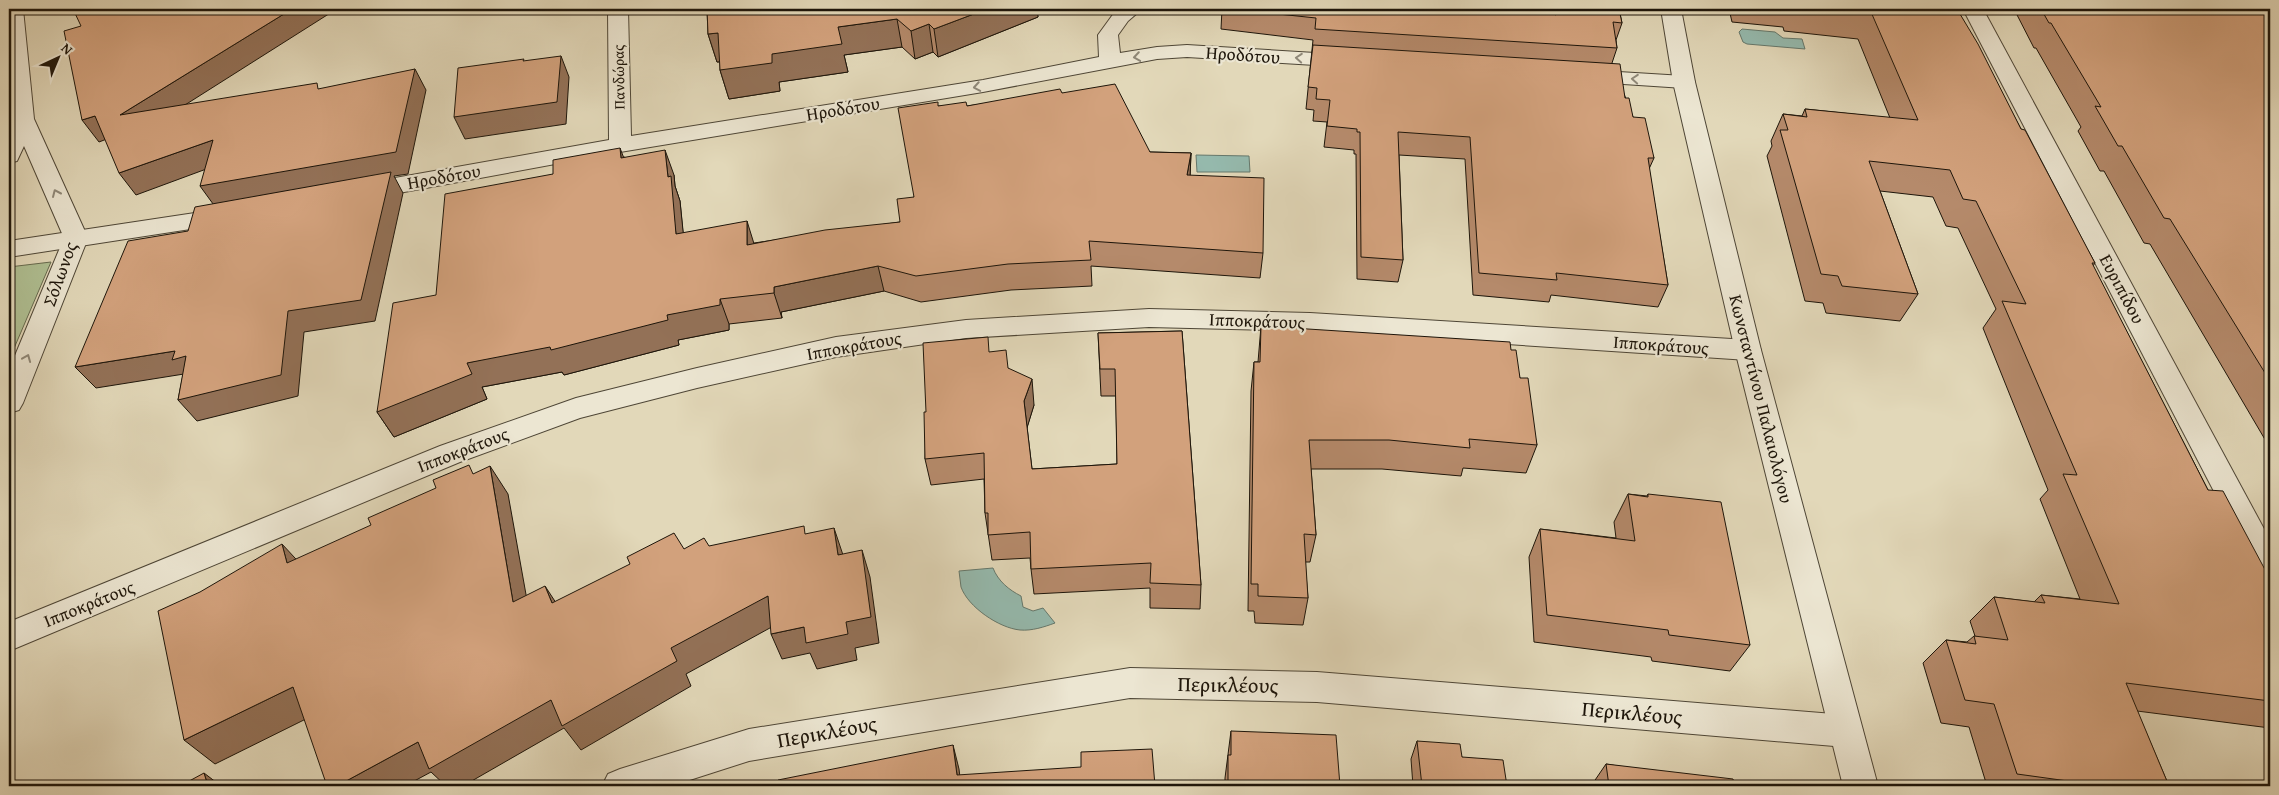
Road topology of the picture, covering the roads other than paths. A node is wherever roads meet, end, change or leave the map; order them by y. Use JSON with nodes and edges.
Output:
{"nodes":[{"id":1,"x":13,"y":9,"type":"edge"},
{"id":2,"x":618,"y":9,"type":"edge"},
{"id":3,"x":1132,"y":9,"type":"edge"},
{"id":4,"x":1671,"y":9,"type":"edge"},
{"id":5,"x":1972,"y":9,"type":"edge"},
{"id":6,"x":1110,"y":61,"type":"junction"},
{"id":7,"x":1366,"y":62,"type":"edge"},
{"id":8,"x":1565,"y":75,"type":"edge"},
{"id":9,"x":1684,"y":82,"type":"junction"},
{"id":10,"x":23,"y":119,"type":"junction"},
{"id":11,"x":620,"y":145,"type":"junction"},
{"id":12,"x":9,"y":156,"type":"edge"},
{"id":13,"x":339,"y":196,"type":"edge"},
{"id":14,"x":252,"y":211,"type":"edge"},
{"id":15,"x":76,"y":238,"type":"junction"},
{"id":16,"x":9,"y":249,"type":"edge"},
{"id":17,"x":1748,"y":350,"type":"junction"},
{"id":18,"x":9,"y":403,"type":"edge"},
{"id":19,"x":2270,"y":569,"type":"edge"},
{"id":20,"x":9,"y":637,"type":"edge"},
{"id":21,"x":1846,"y":731,"type":"junction"},
{"id":22,"x":620,"y":786,"type":"edge"},
{"id":23,"x":1861,"y":786,"type":"edge"}],
"edges":[{"from":1,"to":10,"type":"street","name":"Σόλωνος"},
{"from":2,"to":11,"type":"street","name":"Πανδώρας"},
{"from":3,"to":6,"type":"street"},
{"from":4,"to":9,"type":"street","name":"Κωνσταντίνου Παλαιολόγου"},
{"from":5,"to":19,"type":"street","name":"Ευριπίδου"},
{"from":7,"to":6,"type":"street","name":"Ηροδότου","one_way":true},
{"from":6,"to":11,"type":"street","name":"Ηροδότου","one_way":true},
{"from":9,"to":8,"type":"street","one_way":true},
{"from":9,"to":17,"type":"street","name":"Κωνσταντίνου Παλαιολόγου"},
{"from":10,"to":12,"type":"street","name":"Σόλωνος"},
{"from":15,"to":10,"type":"street","name":"Σόλωνος","one_way":true},
{"from":11,"to":13,"type":"street","name":"Ηροδότου"},
{"from":14,"to":15,"type":"street"},
{"from":15,"to":16,"type":"street"},
{"from":18,"to":15,"type":"street","name":"Σόλωνος","one_way":true},
{"from":17,"to":20,"type":"street","name":"Ιπποκράτους"},
{"from":17,"to":21,"type":"street","name":"Κωνσταντίνου Παλαιολόγου"},
{"from":21,"to":22,"type":"street","name":"Περικλέους"},
{"from":21,"to":23,"type":"street","name":"Κωνσταντίνου Παλαιολόγου"}]}
